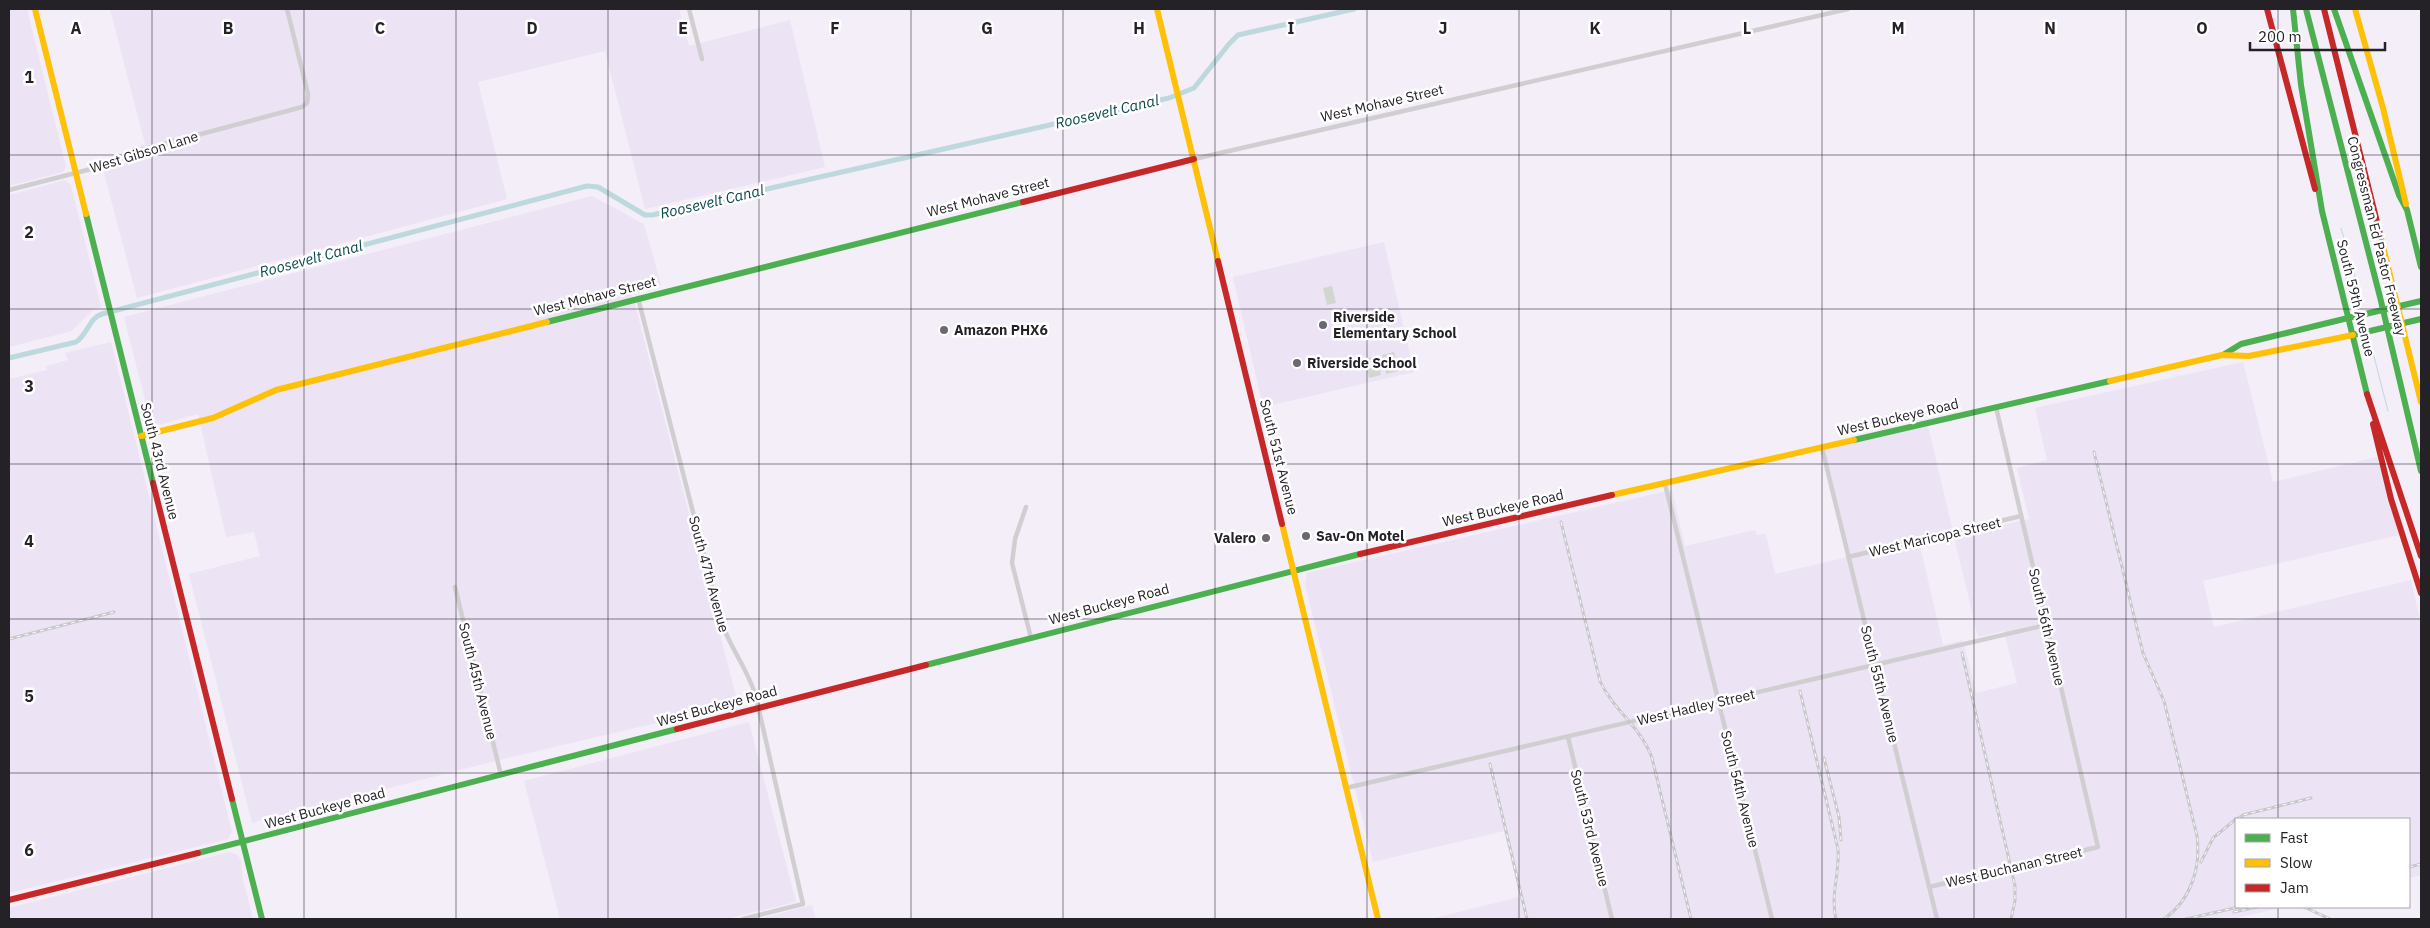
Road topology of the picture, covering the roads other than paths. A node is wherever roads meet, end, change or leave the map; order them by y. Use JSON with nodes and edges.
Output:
{"nodes":[{"id":1,"x":34,"y":9,"type":"edge"},
{"id":2,"x":287,"y":9,"type":"edge"},
{"id":3,"x":688,"y":9,"type":"edge"},
{"id":4,"x":1157,"y":9,"type":"edge"},
{"id":5,"x":1848,"y":9,"type":"edge"},
{"id":6,"x":2267,"y":9,"type":"edge"},
{"id":7,"x":2293,"y":9,"type":"edge"},
{"id":8,"x":2306,"y":9,"type":"edge"},
{"id":9,"x":2324,"y":9,"type":"edge"},
{"id":10,"x":2334,"y":9,"type":"edge"},
{"id":11,"x":2356,"y":9,"type":"edge"},
{"id":12,"x":702,"y":59,"type":"dead end"},
{"id":13,"x":1194,"y":159,"type":"junction"},
{"id":14,"x":75,"y":173,"type":"junction"},
{"id":15,"x":9,"y":190,"type":"edge"},
{"id":16,"x":2407,"y":210,"type":"junction"},
{"id":17,"x":2322,"y":211,"type":"junction"},
{"id":18,"x":2421,"y":267,"type":"edge"},
{"id":19,"x":637,"y":298,"type":"junction"},
{"id":20,"x":2421,"y":300,"type":"edge"},
{"id":21,"x":2348,"y":318,"type":"junction"},
{"id":22,"x":2421,"y":319,"type":"edge"},
{"id":23,"x":2352,"y":335,"type":"junction"},
{"id":24,"x":2222,"y":355,"type":"junction"},
{"id":25,"x":2367,"y":394,"type":"junction"},
{"id":26,"x":2421,"y":402,"type":"edge"},
{"id":27,"x":1996,"y":407,"type":"junction"},
{"id":28,"x":141,"y":436,"type":"junction"},
{"id":29,"x":1822,"y":448,"type":"junction"},
{"id":30,"x":2421,"y":470,"type":"edge"},
{"id":31,"x":1666,"y":484,"type":"junction"},
{"id":32,"x":1026,"y":507,"type":"dead end"},
{"id":33,"x":2021,"y":516,"type":"junction"},
{"id":34,"x":2421,"y":556,"type":"edge"},
{"id":35,"x":1848,"y":557,"type":"junction"},
{"id":36,"x":1293,"y":569,"type":"junction"},
{"id":37,"x":455,"y":587,"type":"dead end"},
{"id":38,"x":2421,"y":593,"type":"edge"},
{"id":39,"x":2046,"y":625,"type":"junction"},
{"id":40,"x":1031,"y":638,"type":"junction"},
{"id":41,"x":1876,"y":665,"type":"junction"},
{"id":42,"x":1718,"y":702,"type":"junction"},
{"id":43,"x":758,"y":708,"type":"junction"},
{"id":44,"x":1568,"y":737,"type":"junction"},
{"id":45,"x":501,"y":775,"type":"junction"},
{"id":46,"x":1346,"y":788,"type":"junction"},
{"id":47,"x":242,"y":842,"type":"junction"},
{"id":48,"x":2098,"y":847,"type":"joint"},
{"id":49,"x":1930,"y":887,"type":"junction"},
{"id":50,"x":9,"y":900,"type":"edge"},
{"id":51,"x":262,"y":919,"type":"edge"},
{"id":52,"x":743,"y":919,"type":"edge"},
{"id":53,"x":1378,"y":919,"type":"edge"},
{"id":54,"x":1612,"y":919,"type":"edge"},
{"id":55,"x":1772,"y":919,"type":"edge"},
{"id":56,"x":1937,"y":919,"type":"edge"}],
"edges":[{"from":1,"to":14,"type":"main road","name":"South 43rd Avenue"},
{"from":2,"to":14,"type":"street","name":"West Gibson Lane"},
{"from":3,"to":12,"type":"street"},
{"from":4,"to":13,"type":"main road","name":"South 51st Avenue"},
{"from":5,"to":13,"type":"street","name":"West Mohave Street"},
{"from":6,"to":17,"type":"main road","name":"South 59th Avenue"},
{"from":7,"to":17,"type":"main road"},
{"from":8,"to":30,"type":"main road","name":"Congressman Ed Pastor Freeway"},
{"from":9,"to":26,"type":"main road","name":"Congressman Ed Pastor Freeway"},
{"from":10,"to":16,"type":"main road"},
{"from":11,"to":16,"type":"main road"},
{"from":13,"to":19,"type":"main road","name":"West Mohave Street"},
{"from":13,"to":36,"type":"main road","name":"South 51st Avenue"},
{"from":14,"to":15,"type":"street","name":"West Gibson Lane"},
{"from":14,"to":28,"type":"main road","name":"South 43rd Avenue"},
{"from":16,"to":18,"type":"main road"},
{"from":17,"to":21,"type":"main road","name":"South 59th Avenue"},
{"from":19,"to":28,"type":"main road","name":"West Mohave Street"},
{"from":19,"to":43,"type":"street","name":"South 47th Avenue"},
{"from":20,"to":21,"type":"main road","name":"West Buckeye Road"},
{"from":21,"to":23,"type":"main road","name":"South 59th Avenue"},
{"from":21,"to":24,"type":"main road","name":"West Buckeye Road"},
{"from":22,"to":23,"type":"main road","name":"West Buckeye Road"},
{"from":23,"to":24,"type":"main road","name":"West Buckeye Road"},
{"from":23,"to":25,"type":"main road","name":"South 59th Avenue"},
{"from":24,"to":27,"type":"main road","name":"West Buckeye Road"},
{"from":25,"to":34,"type":"main road"},
{"from":25,"to":38,"type":"main road","name":"South 59th Avenue"},
{"from":27,"to":29,"type":"main road","name":"West Buckeye Road"},
{"from":27,"to":33,"type":"street","name":"South 56th Avenue"},
{"from":28,"to":47,"type":"main road","name":"South 43rd Avenue"},
{"from":29,"to":31,"type":"main road","name":"West Buckeye Road"},
{"from":29,"to":35,"type":"street","name":"South 55th Avenue"},
{"from":31,"to":36,"type":"main road","name":"West Buckeye Road"},
{"from":31,"to":42,"type":"street","name":"South 54th Avenue"},
{"from":32,"to":40,"type":"street"},
{"from":33,"to":35,"type":"street","name":"West Maricopa Street"},
{"from":33,"to":39,"type":"street","name":"South 56th Avenue"},
{"from":35,"to":41,"type":"street","name":"South 55th Avenue"},
{"from":36,"to":40,"type":"main road","name":"West Buckeye Road"},
{"from":36,"to":46,"type":"main road","name":"South 51st Avenue"},
{"from":37,"to":45,"type":"street","name":"South 45th Avenue"},
{"from":39,"to":41,"type":"street","name":"West Hadley Street"},
{"from":39,"to":48,"type":"street","name":"South 56th Avenue"},
{"from":40,"to":43,"type":"main road","name":"West Buckeye Road"},
{"from":41,"to":42,"type":"street","name":"West Hadley Street"},
{"from":41,"to":49,"type":"street","name":"South 55th Avenue"},
{"from":42,"to":44,"type":"street","name":"West Hadley Street"},
{"from":42,"to":55,"type":"street","name":"South 54th Avenue"},
{"from":43,"to":45,"type":"main road","name":"West Buckeye Road"},
{"from":43,"to":52,"type":"street","name":"South 47th Avenue"},
{"from":44,"to":46,"type":"street","name":"West Hadley Street"},
{"from":44,"to":54,"type":"street","name":"South 53rd Avenue"},
{"from":45,"to":47,"type":"main road","name":"West Buckeye Road"},
{"from":46,"to":53,"type":"main road","name":"South 51st Avenue"},
{"from":47,"to":50,"type":"main road","name":"West Buckeye Road"},
{"from":47,"to":51,"type":"main road","name":"South 43rd Avenue"},
{"from":48,"to":49,"type":"street","name":"West Buchanan Street"},
{"from":49,"to":56,"type":"street","name":"South 55th Avenue"}]}
